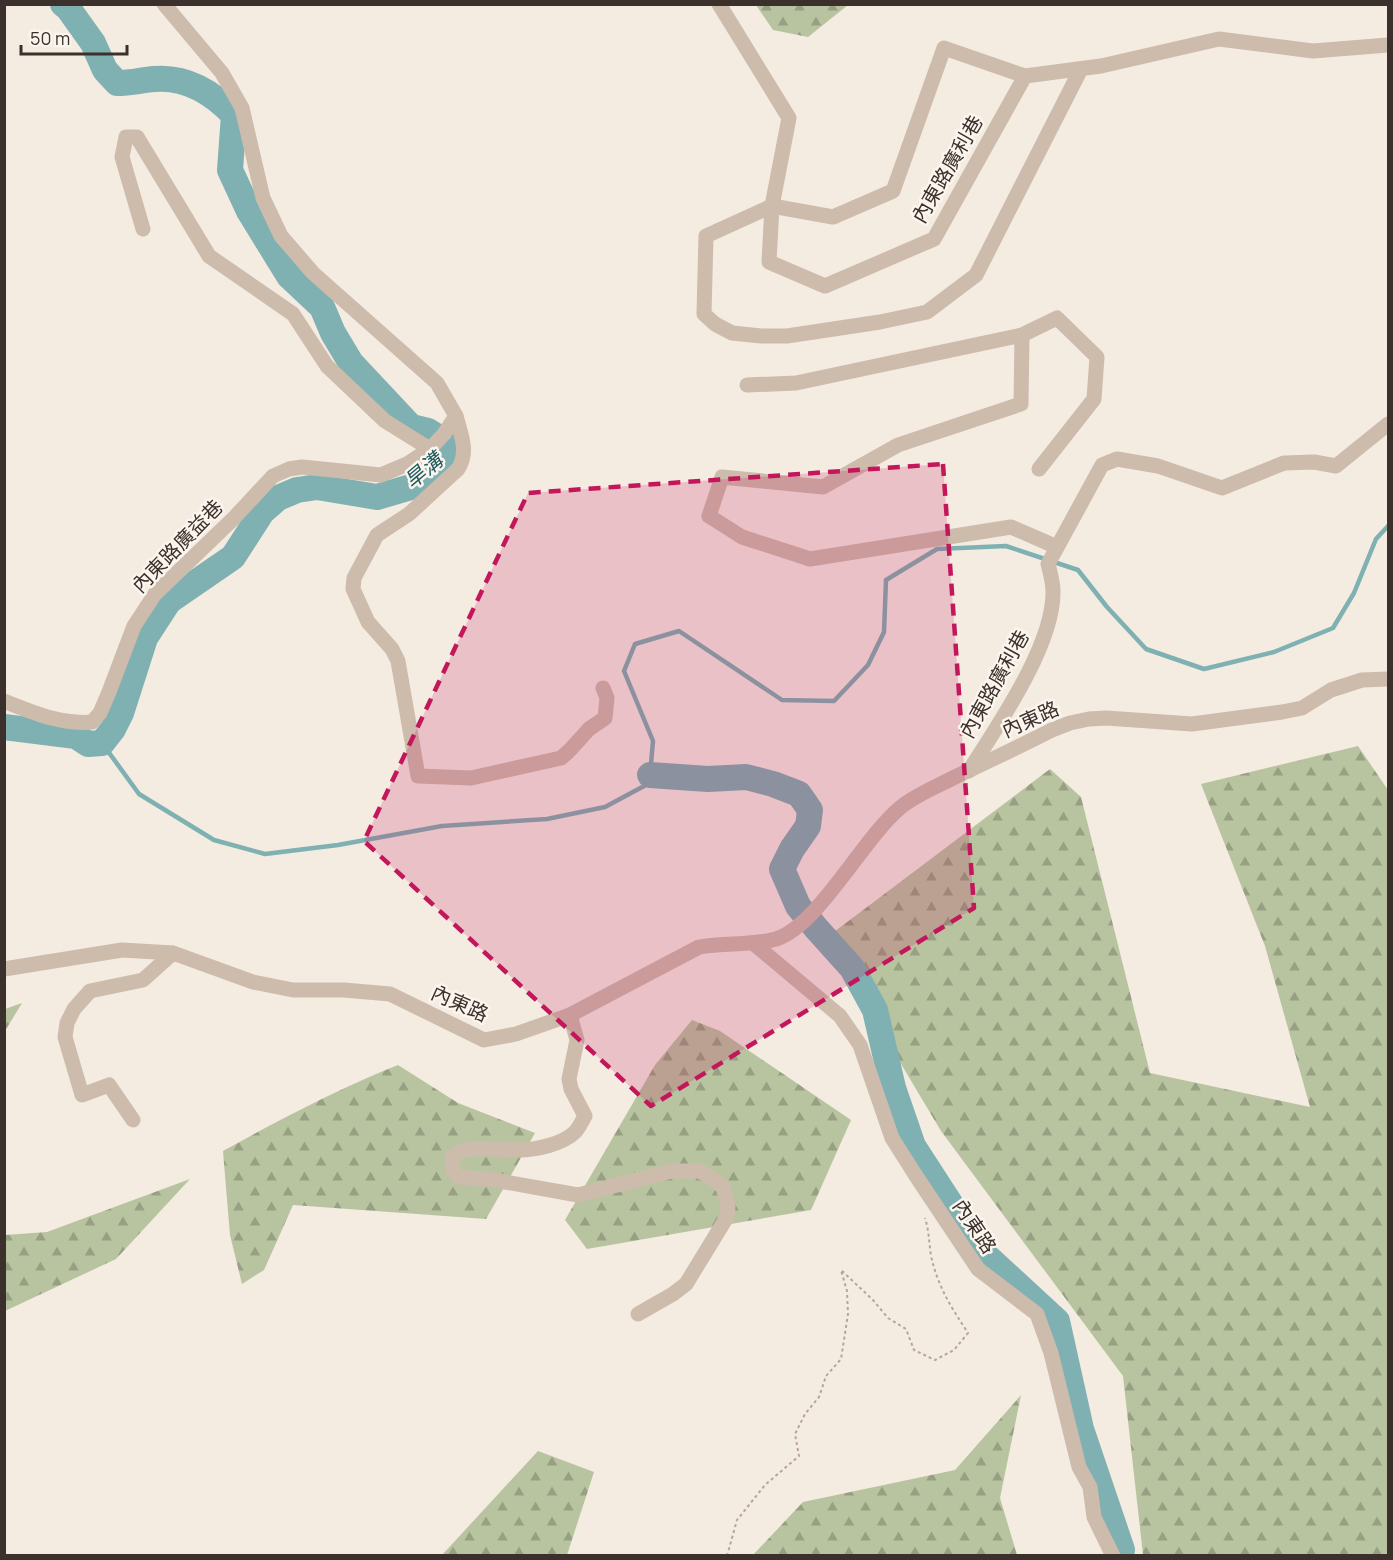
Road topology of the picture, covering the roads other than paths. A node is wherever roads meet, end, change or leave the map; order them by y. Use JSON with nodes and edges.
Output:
{"nodes":[{"id":1,"x":164,"y":4,"type":"edge"},
{"id":2,"x":718,"y":4,"type":"edge"},
{"id":3,"x":1389,"y":45,"type":"edge"},
{"id":4,"x":1081,"y":69,"type":"junction"},
{"id":5,"x":1024,"y":76,"type":"junction"},
{"id":6,"x":772,"y":206,"type":"junction"},
{"id":7,"x":143,"y":229,"type":"dead end"},
{"id":8,"x":1022,"y":335,"type":"junction"},
{"id":9,"x":747,"y":385,"type":"dead end"},
{"id":10,"x":456,"y":416,"type":"junction"},
{"id":11,"x":1389,"y":424,"type":"edge"},
{"id":12,"x":430,"y":449,"type":"junction"},
{"id":13,"x":1039,"y":469,"type":"dead end"},
{"id":14,"x":1057,"y":547,"type":"junction"},
{"id":15,"x":1389,"y":679,"type":"edge"},
{"id":16,"x":603,"y":688,"type":"dead end"},
{"id":17,"x":4,"y":701,"type":"edge"},
{"id":18,"x":969,"y":771,"type":"junction"},
{"id":19,"x":753,"y":943,"type":"junction"},
{"id":20,"x":173,"y":953,"type":"junction"},
{"id":21,"x":4,"y":969,"type":"edge"},
{"id":22,"x":570,"y":1015,"type":"junction"},
{"id":23,"x":133,"y":1120,"type":"dead end"},
{"id":24,"x":638,"y":1314,"type":"dead end"},
{"id":25,"x":1113,"y":1556,"type":"edge"}],
"edges":[{"from":1,"to":10,"type":"street"},
{"from":2,"to":6,"type":"street","name":"內東路廣利巷"},
{"from":3,"to":4,"type":"street"},
{"from":4,"to":5,"type":"street"},
{"from":4,"to":6,"type":"street"},
{"from":5,"to":6,"type":"street"},
{"from":5,"to":6,"type":"street","name":"內東路廣利巷"},
{"from":7,"to":12,"type":"street"},
{"from":8,"to":9,"type":"street"},
{"from":8,"to":13,"type":"street"},
{"from":8,"to":14,"type":"street"},
{"from":10,"to":12,"type":"street","name":"內東路廣益巷"},
{"from":10,"to":16,"type":"street"},
{"from":11,"to":14,"type":"street","name":"內東路廣利巷"},
{"from":12,"to":17,"type":"street","name":"內東路廣益巷"},
{"from":14,"to":18,"type":"street","name":"內東路廣利巷"},
{"from":15,"to":18,"type":"street","name":"內東路"},
{"from":18,"to":19,"type":"street","name":"內東路"},
{"from":19,"to":22,"type":"street","name":"內東路"},
{"from":19,"to":25,"type":"street","name":"內東路"},
{"from":20,"to":21,"type":"street","name":"內東路"},
{"from":20,"to":22,"type":"street","name":"內東路"},
{"from":20,"to":23,"type":"street"},
{"from":22,"to":24,"type":"street"}]}
